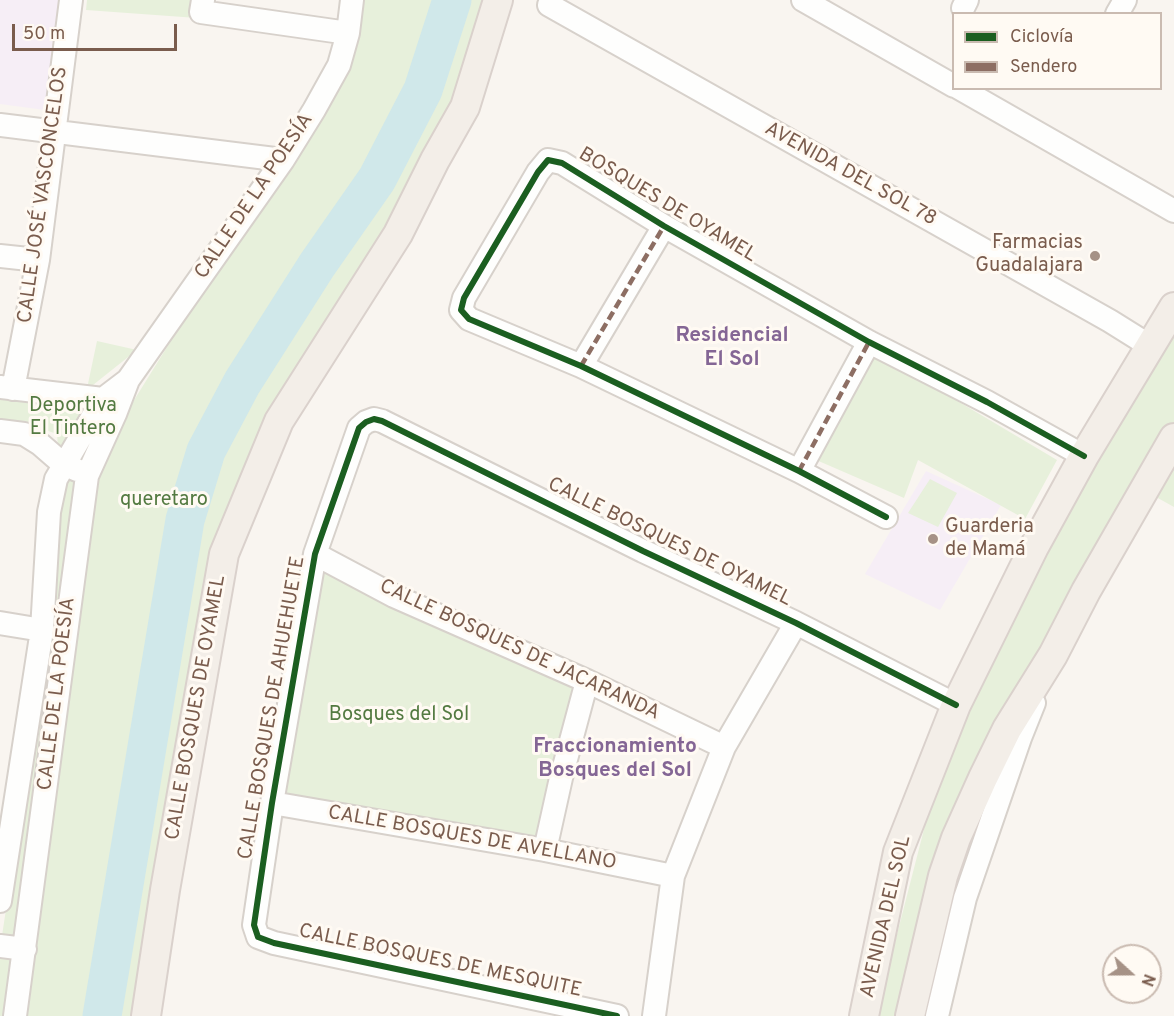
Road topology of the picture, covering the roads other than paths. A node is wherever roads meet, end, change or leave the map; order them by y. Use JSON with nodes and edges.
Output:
{"nodes":[{"id":1,"x":71,"y":0,"type":"edge"},
{"id":2,"x":352,"y":0,"type":"edge"},
{"id":3,"x":498,"y":0,"type":"edge"},
{"id":4,"x":803,"y":0,"type":"edge"},
{"id":5,"x":549,"y":5,"type":"dead end"},
{"id":6,"x":202,"y":6,"type":"edge"},
{"id":7,"x":348,"y":33,"type":"junction"},
{"id":8,"x":952,"y":85,"type":"edge"},
{"id":9,"x":962,"y":90,"type":"edge"},
{"id":10,"x":0,"y":125,"type":"edge"},
{"id":11,"x":55,"y":132,"type":"junction"},
{"id":12,"x":283,"y":160,"type":"junction"},
{"id":13,"x":1174,"y":211,"type":"edge"},
{"id":14,"x":664,"y":226,"type":"junction"},
{"id":15,"x":0,"y":256,"type":"edge"},
{"id":16,"x":38,"y":260,"type":"junction"},
{"id":17,"x":1174,"y":307,"type":"edge"},
{"id":18,"x":869,"y":342,"type":"junction"},
{"id":19,"x":1150,"y":346,"type":"junction"},
{"id":20,"x":581,"y":366,"type":"junction"},
{"id":21,"x":6,"y":388,"type":"edge"},
{"id":22,"x":109,"y":407,"type":"junction"},
{"id":23,"x":366,"y":422,"type":"joint"},
{"id":24,"x":0,"y":431,"type":"edge"},
{"id":25,"x":1174,"y":438,"type":"edge"},
{"id":26,"x":1084,"y":456,"type":"junction"},
{"id":27,"x":63,"y":464,"type":"junction"},
{"id":28,"x":799,"y":471,"type":"junction"},
{"id":29,"x":87,"y":476,"type":"junction"},
{"id":30,"x":886,"y":517,"type":"dead end"},
{"id":31,"x":315,"y":554,"type":"junction"},
{"id":32,"x":0,"y":623,"type":"edge"},
{"id":33,"x":796,"y":623,"type":"junction"},
{"id":34,"x":42,"y":630,"type":"junction"},
{"id":35,"x":1053,"y":655,"type":"junction"},
{"id":36,"x":587,"y":681,"type":"junction"},
{"id":37,"x":956,"y":705,"type":"junction"},
{"id":38,"x":724,"y":747,"type":"junction"},
{"id":39,"x":272,"y":803,"type":"junction"},
{"id":40,"x":545,"y":850,"type":"junction"},
{"id":41,"x":673,"y":876,"type":"junction"},
{"id":42,"x":0,"y":901,"type":"edge"},
{"id":43,"x":258,"y":937,"type":"joint"},
{"id":44,"x":0,"y":946,"type":"edge"},
{"id":45,"x":25,"y":949,"type":"junction"},
{"id":46,"x":913,"y":1002,"type":"edge"},
{"id":47,"x":15,"y":1016,"type":"edge"},
{"id":48,"x":146,"y":1016,"type":"edge"},
{"id":49,"x":617,"y":1016,"type":"edge"},
{"id":50,"x":654,"y":1016,"type":"edge"},
{"id":51,"x":864,"y":1016,"type":"edge"},
{"id":52,"x":937,"y":1016,"type":"edge"}],
"edges":[{"from":1,"to":11,"type":"street","name":"CALLE JOSÉ VASCONCELOS"},
{"from":2,"to":7,"type":"street","name":"CALLE DE LA POESÍA"},
{"from":3,"to":48,"type":"main road","name":"CALLE BOSQUES DE OYAMEL"},
{"from":4,"to":8,"type":"street"},
{"from":5,"to":19,"type":"street","name":"AVENIDA DEL SOL 78"},
{"from":6,"to":7,"type":"street"},
{"from":7,"to":12,"type":"street","name":"CALLE DE LA POESÍA"},
{"from":9,"to":13,"type":"street"},
{"from":10,"to":11,"type":"street"},
{"from":11,"to":12,"type":"street"},
{"from":11,"to":16,"type":"street","name":"CALLE JOSÉ VASCONCELOS"},
{"from":12,"to":22,"type":"street","name":"CALLE DE LA POESÍA"},
{"from":14,"to":18,"type":"street","name":"BOSQUES DE OYAMEL"},
{"from":14,"to":20,"type":"street"},
{"from":14,"to":20,"type":"street","name":"BOSQUES DE OYAMEL"},
{"from":15,"to":16,"type":"street"},
{"from":16,"to":21,"type":"street","name":"CALLE JOSÉ VASCONCELOS"},
{"from":17,"to":19,"type":"main road","name":"AVENIDA DEL SOL"},
{"from":18,"to":26,"type":"street","name":"BOSQUES DE OYAMEL"},
{"from":18,"to":28,"type":"street"},
{"from":19,"to":26,"type":"main road","name":"AVENIDA DEL SOL"},
{"from":20,"to":28,"type":"street","name":"BOSQUES DE OYAMEL"},
{"from":21,"to":22,"type":"street"},
{"from":22,"to":27,"type":"street","name":"CALLE DE LA POESÍA"},
{"from":22,"to":29,"type":"street","name":"CALLE DE LA POESÍA"},
{"from":23,"to":31,"type":"street","name":"CALLE BOSQUES DE AHUEHUETE"},
{"from":23,"to":33,"type":"street","name":"CALLE BOSQUES DE OYAMEL"},
{"from":24,"to":27,"type":"street"},
{"from":25,"to":35,"type":"main road"},
{"from":26,"to":37,"type":"main road","name":"AVENIDA DEL SOL"},
{"from":27,"to":29,"type":"street"},
{"from":27,"to":34,"type":"street","name":"CALLE DE LA POESÍA"},
{"from":28,"to":30,"type":"street","name":"BOSQUES DE OYAMEL"},
{"from":29,"to":45,"type":"street","name":"CALLE DE LA POESÍA"},
{"from":31,"to":36,"type":"street","name":"CALLE BOSQUES DE JACARANDA"},
{"from":31,"to":39,"type":"street","name":"CALLE BOSQUES DE AHUEHUETE"},
{"from":32,"to":34,"type":"street"},
{"from":33,"to":37,"type":"street","name":"CALLE BOSQUES DE OYAMEL"},
{"from":33,"to":38,"type":"street"},
{"from":34,"to":42,"type":"street","name":"CALLE DE LA POESÍA"},
{"from":35,"to":46,"type":"main road"},
{"from":35,"to":52,"type":"street"},
{"from":36,"to":38,"type":"street","name":"CALLE BOSQUES DE JACARANDA"},
{"from":36,"to":40,"type":"street"},
{"from":37,"to":51,"type":"main road","name":"AVENIDA DEL SOL"},
{"from":38,"to":41,"type":"street"},
{"from":39,"to":40,"type":"street","name":"CALLE BOSQUES DE AVELLANO"},
{"from":39,"to":43,"type":"street","name":"CALLE BOSQUES DE AHUEHUETE"},
{"from":40,"to":41,"type":"street","name":"CALLE BOSQUES DE AVELLANO"},
{"from":41,"to":50,"type":"street"},
{"from":43,"to":49,"type":"street","name":"CALLE BOSQUES DE MESQUITE"},
{"from":44,"to":45,"type":"street"},
{"from":45,"to":47,"type":"street","name":"CALLE DE LA POESÍA"}]}
